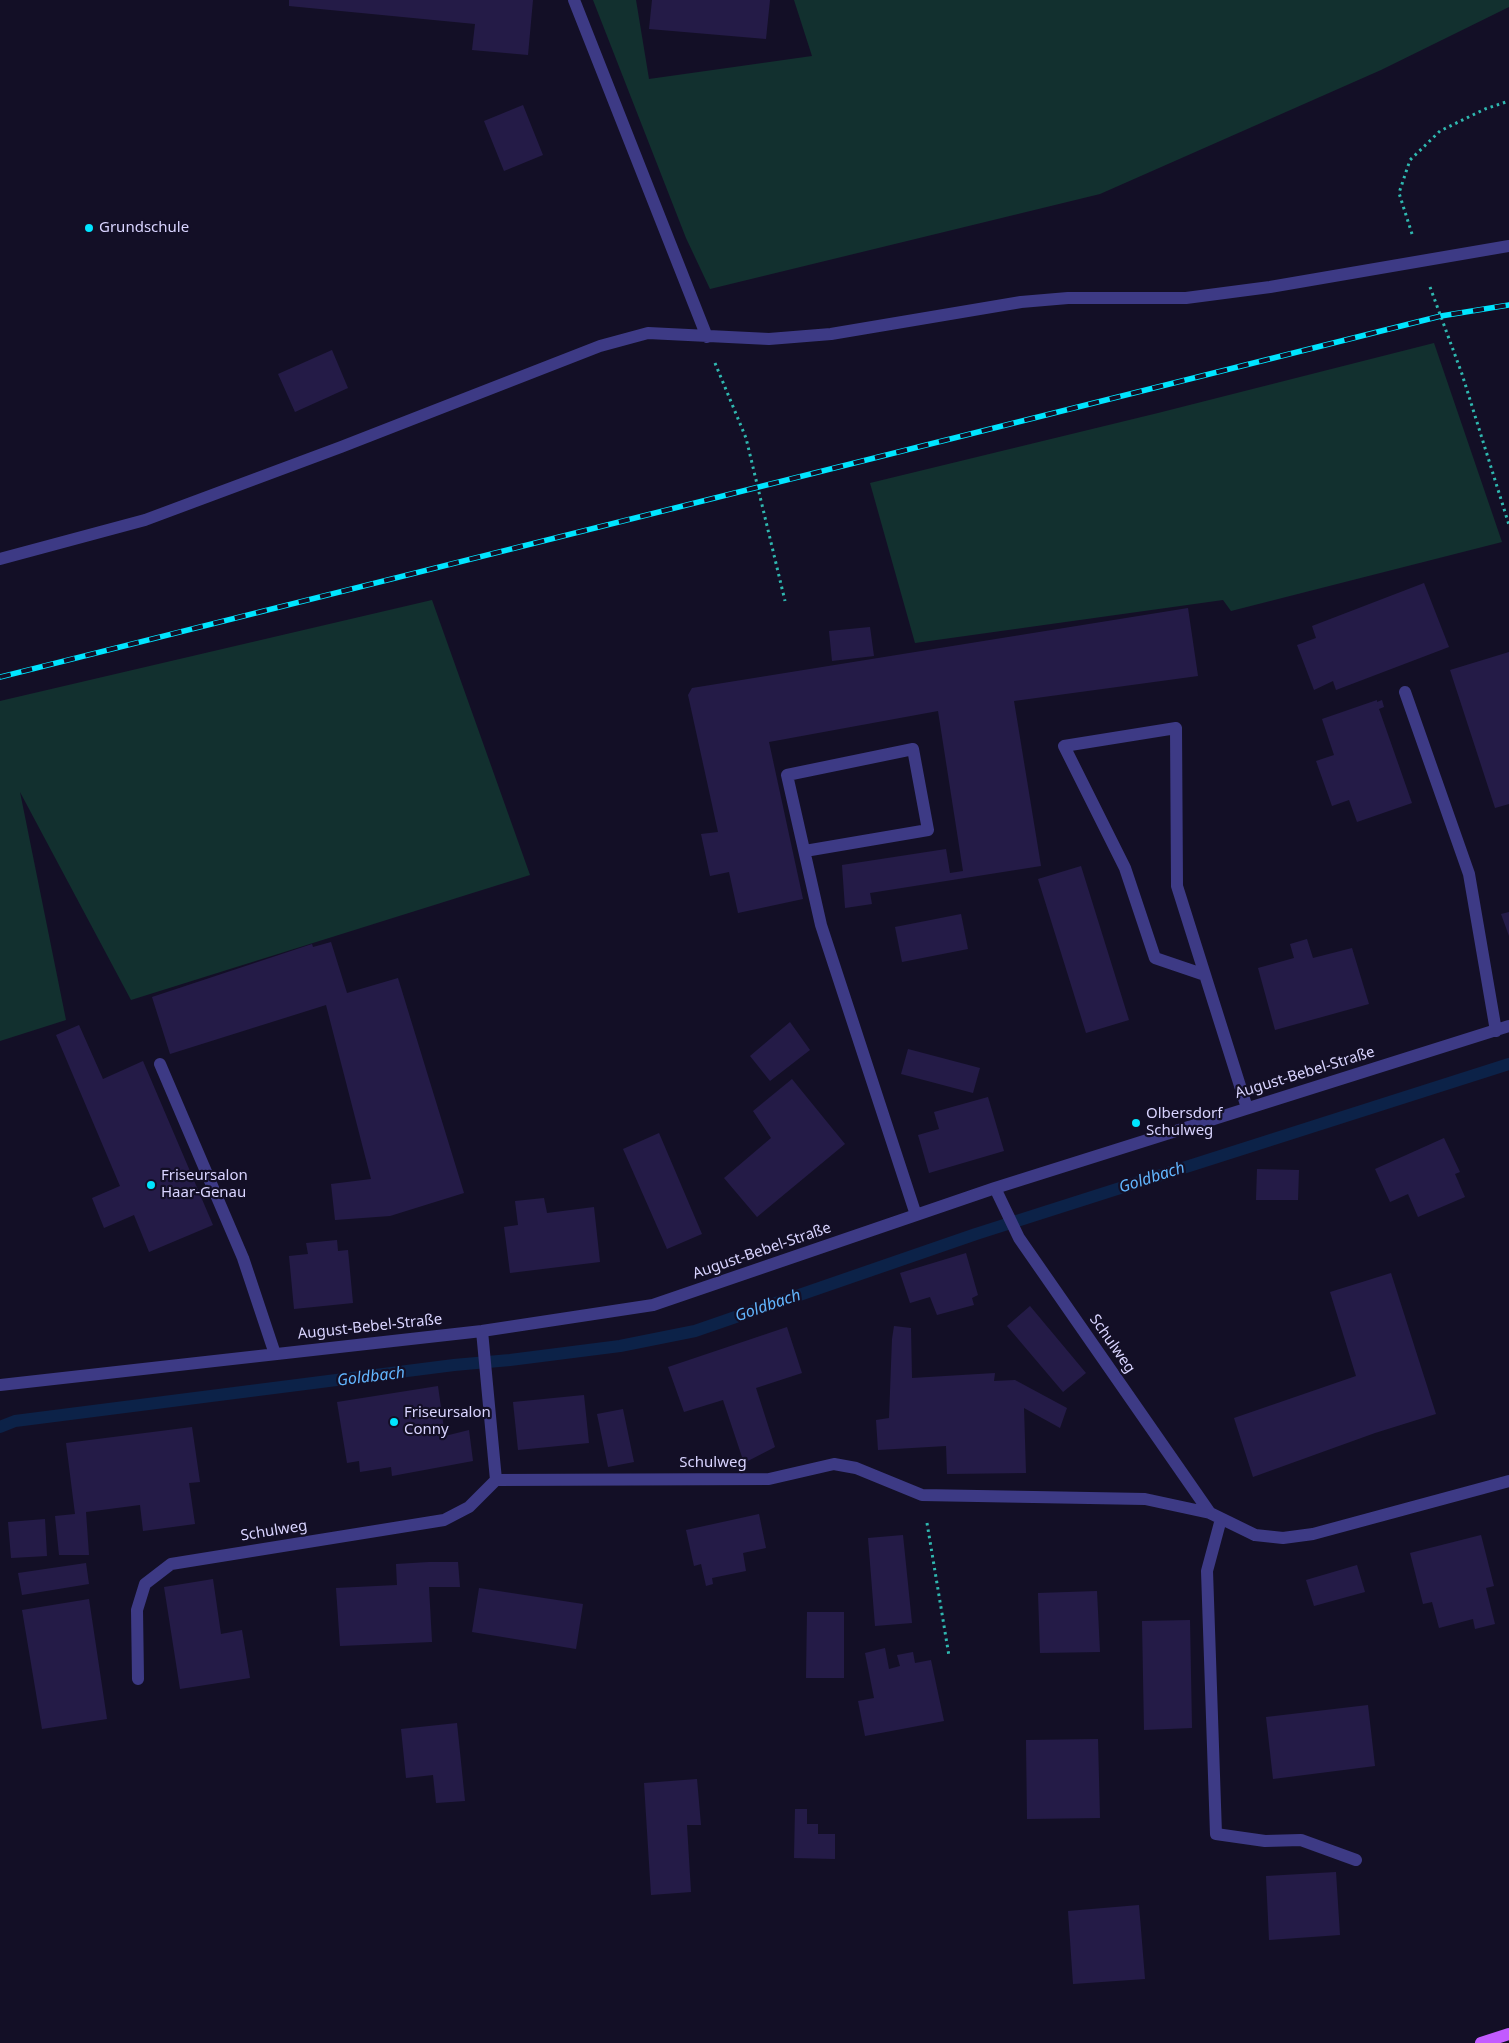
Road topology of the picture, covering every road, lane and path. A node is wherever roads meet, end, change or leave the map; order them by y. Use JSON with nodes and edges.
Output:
{"nodes":[{"id":1,"x":574,"y":0,"type":"edge"},
{"id":2,"x":1509,"y":101,"type":"edge"},
{"id":3,"x":1509,"y":246,"type":"edge"},
{"id":4,"x":1420,"y":262,"type":"junction"},
{"id":5,"x":707,"y":336,"type":"junction"},
{"id":6,"x":1509,"y":525,"type":"edge"},
{"id":7,"x":0,"y":559,"type":"edge"},
{"id":8,"x":785,"y":601,"type":"dead end"},
{"id":9,"x":1405,"y":692,"type":"dead end"},
{"id":10,"x":805,"y":851,"type":"junction"},
{"id":11,"x":1205,"y":975,"type":"junction"},
{"id":12,"x":1509,"y":1026,"type":"edge"},
{"id":13,"x":1496,"y":1032,"type":"junction"},
{"id":14,"x":160,"y":1064,"type":"dead end"},
{"id":15,"x":1247,"y":1108,"type":"junction"},
{"id":16,"x":995,"y":1188,"type":"junction"},
{"id":17,"x":916,"y":1215,"type":"junction"},
{"id":18,"x":482,"y":1331,"type":"junction"},
{"id":19,"x":275,"y":1354,"type":"junction"},
{"id":20,"x":0,"y":1385,"type":"edge"},
{"id":21,"x":496,"y":1480,"type":"junction"},
{"id":22,"x":1509,"y":1481,"type":"edge"},
{"id":23,"x":922,"y":1495,"type":"junction"},
{"id":24,"x":1215,"y":1516,"type":"junction"},
{"id":25,"x":949,"y":1656,"type":"dead end"},
{"id":26,"x":138,"y":1679,"type":"dead end"},
{"id":27,"x":1356,"y":1860,"type":"dead end"},
{"id":28,"x":1509,"y":2034,"type":"edge"},
{"id":29,"x":1481,"y":2043,"type":"edge"}],
"edges":[{"from":1,"to":5,"type":"street"},
{"from":2,"to":4,"type":"path"},
{"from":3,"to":4,"type":"street"},
{"from":4,"to":5,"type":"street"},
{"from":4,"to":6,"type":"path"},
{"from":5,"to":7,"type":"street"},
{"from":5,"to":8,"type":"path"},
{"from":9,"to":13,"type":"street"},
{"from":10,"to":10,"type":"street"},
{"from":10,"to":17,"type":"street"},
{"from":11,"to":11,"type":"street"},
{"from":11,"to":15,"type":"street"},
{"from":12,"to":13,"type":"street","name":"August-Bebel-Straße"},
{"from":13,"to":15,"type":"street","name":"August-Bebel-Straße"},
{"from":14,"to":19,"type":"street"},
{"from":15,"to":16,"type":"street","name":"August-Bebel-Straße"},
{"from":16,"to":17,"type":"street","name":"August-Bebel-Straße"},
{"from":16,"to":24,"type":"street","name":"Schulweg"},
{"from":17,"to":18,"type":"street","name":"August-Bebel-Straße"},
{"from":18,"to":19,"type":"street","name":"August-Bebel-Straße"},
{"from":18,"to":21,"type":"street"},
{"from":19,"to":20,"type":"street","name":"August-Bebel-Straße"},
{"from":21,"to":23,"type":"street","name":"Schulweg"},
{"from":21,"to":26,"type":"street","name":"Schulweg"},
{"from":22,"to":24,"type":"street","name":"Schulweg"},
{"from":23,"to":24,"type":"street","name":"Schulweg"},
{"from":23,"to":25,"type":"path"},
{"from":24,"to":27,"type":"street"},
{"from":28,"to":29,"type":"main road"}]}
